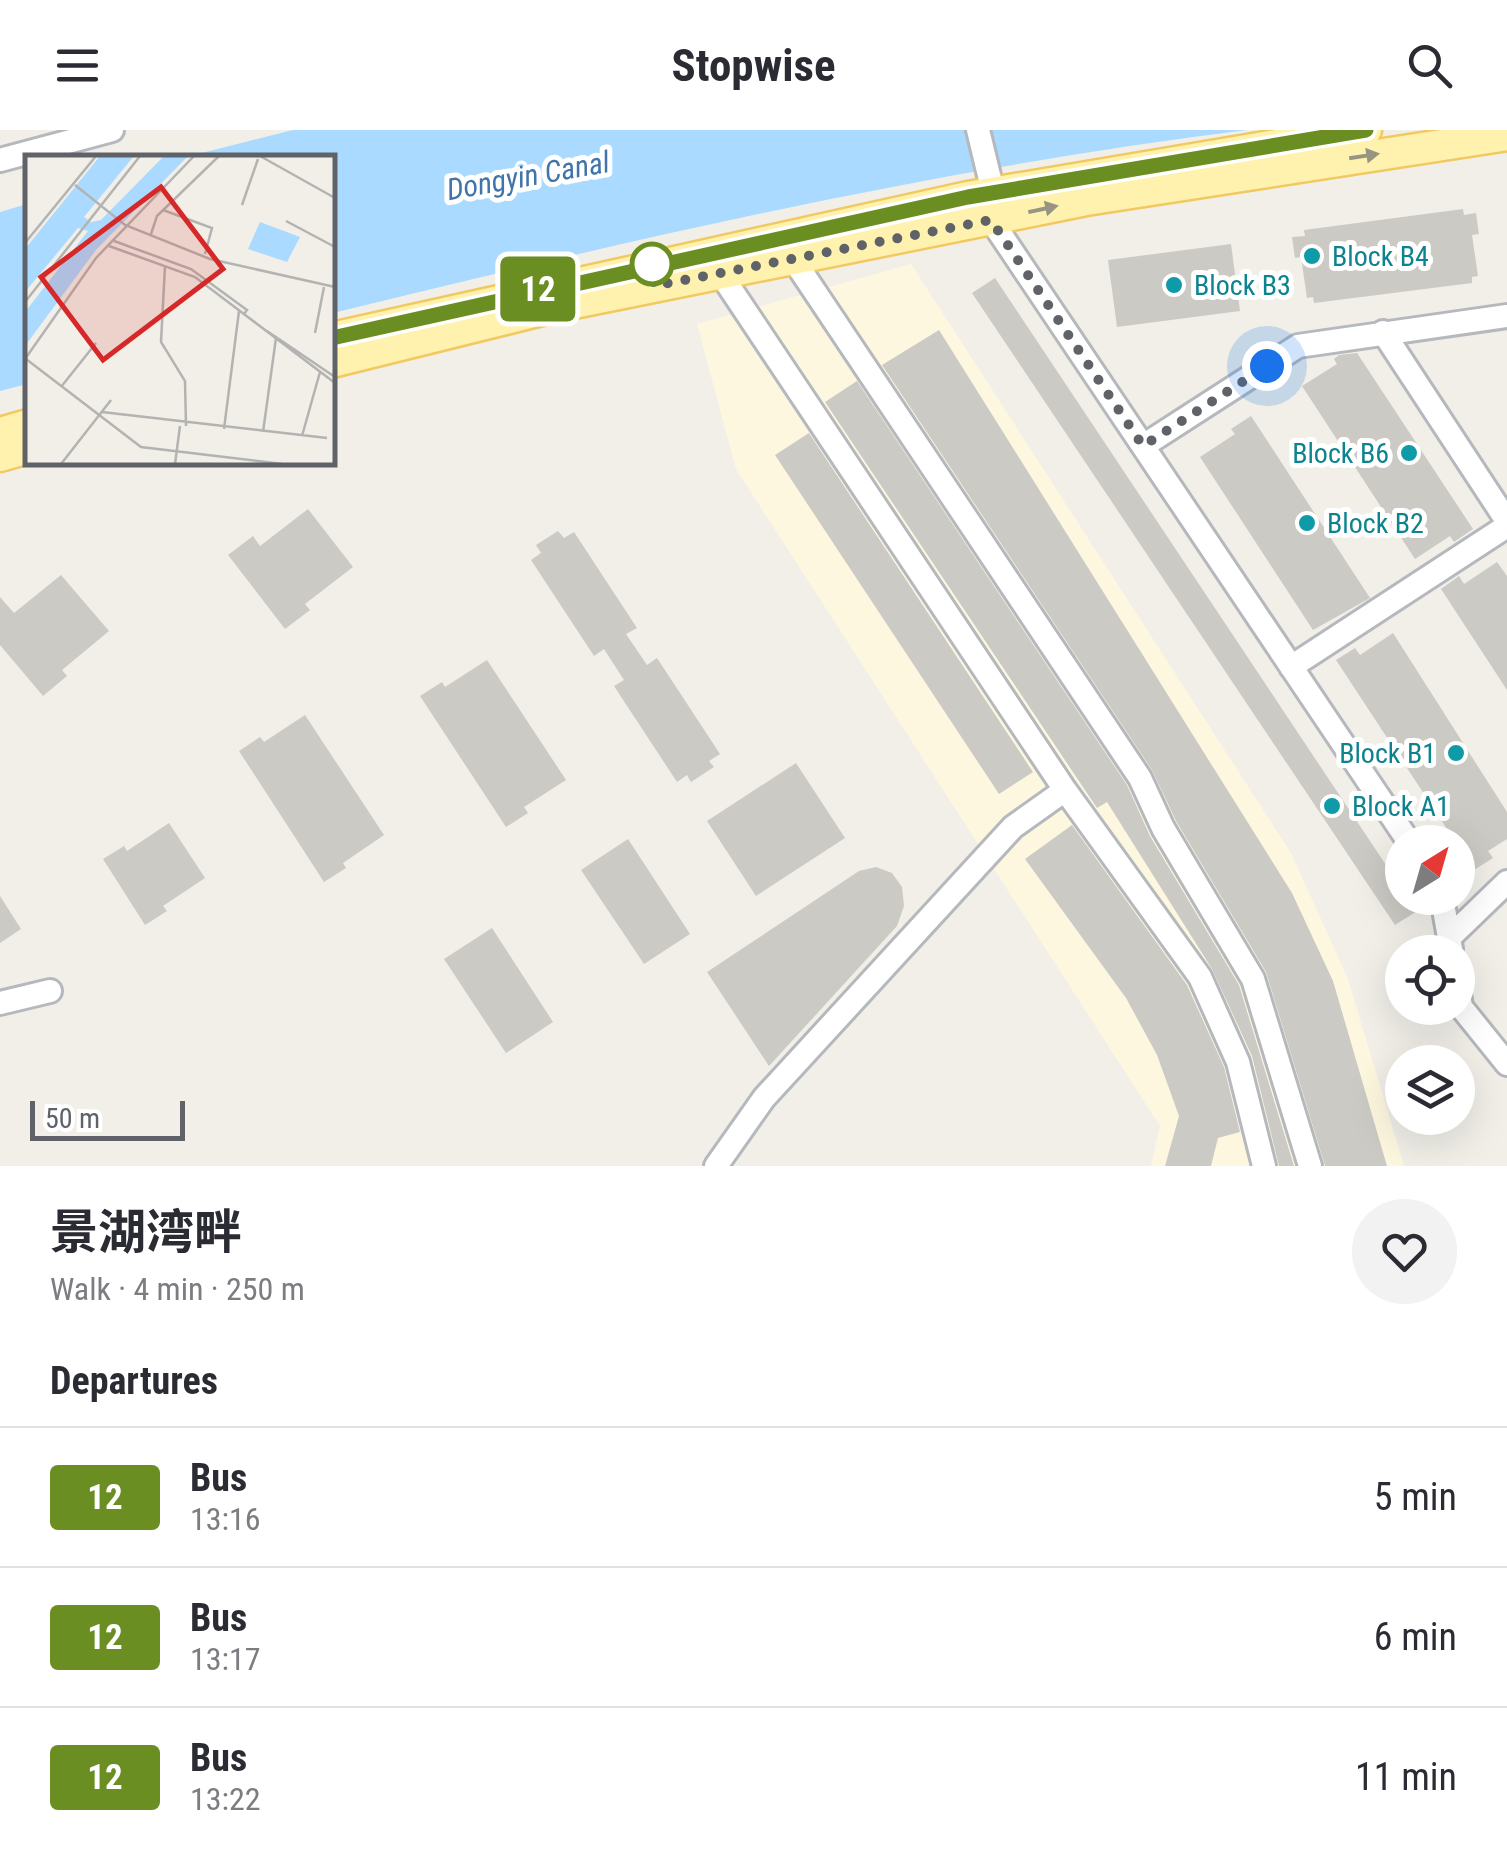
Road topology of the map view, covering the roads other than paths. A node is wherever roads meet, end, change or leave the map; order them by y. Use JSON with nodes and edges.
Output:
{"nodes":[{"id":1,"x":112,"y":130,"type":"edge"},
{"id":2,"x":978,"y":130,"type":"edge"},
{"id":3,"x":1366,"y":130,"type":"edge"},
{"id":4,"x":1507,"y":135,"type":"edge"},
{"id":5,"x":0,"y":160,"type":"edge"},
{"id":6,"x":992,"y":198,"type":"junction"},
{"id":7,"x":793,"y":259,"type":"junction"},
{"id":8,"x":720,"y":273,"type":"junction"},
{"id":9,"x":1507,"y":316,"type":"edge"},
{"id":10,"x":1384,"y":332,"type":"junction"},
{"id":11,"x":335,"y":337,"type":"edge"},
{"id":12,"x":335,"y":361,"type":"edge"},
{"id":13,"x":25,"y":426,"type":"edge"},
{"id":14,"x":0,"y":433,"type":"edge"},
{"id":15,"x":1143,"y":446,"type":"junction"},
{"id":16,"x":25,"y":449,"type":"edge"},
{"id":17,"x":0,"y":456,"type":"edge"},
{"id":18,"x":1507,"y":524,"type":"edge"},
{"id":19,"x":1291,"y":667,"type":"junction"},
{"id":20,"x":1065,"y":790,"type":"junction"},
{"id":21,"x":1398,"y":825,"type":"edge"},
{"id":22,"x":1507,"y":882,"type":"edge"},
{"id":23,"x":1459,"y":935,"type":"edge"},
{"id":24,"x":50,"y":991,"type":"dead end"},
{"id":25,"x":0,"y":1003,"type":"edge"},
{"id":26,"x":1475,"y":1024,"type":"edge"},
{"id":27,"x":1507,"y":1064,"type":"edge"},
{"id":28,"x":716,"y":1166,"type":"edge"},
{"id":29,"x":1264,"y":1166,"type":"edge"},
{"id":30,"x":1310,"y":1166,"type":"edge"}],
"edges":[{"from":1,"to":5,"type":"street"},
{"from":2,"to":6,"type":"street"},
{"from":3,"to":6,"type":"main road"},
{"from":6,"to":4,"type":"main road","one_way":true},
{"from":6,"to":7,"type":"main road"},
{"from":6,"to":11,"type":"main road"},
{"from":6,"to":15,"type":"street"},
{"from":7,"to":8,"type":"main road"},
{"from":7,"to":30,"type":"street"},
{"from":8,"to":12,"type":"main road"},
{"from":8,"to":20,"type":"street"},
{"from":9,"to":10,"type":"street"},
{"from":10,"to":15,"type":"street"},
{"from":10,"to":18,"type":"street"},
{"from":13,"to":14,"type":"main road"},
{"from":15,"to":19,"type":"street"},
{"from":16,"to":17,"type":"main road"},
{"from":18,"to":19,"type":"street"},
{"from":19,"to":21,"type":"street"},
{"from":20,"to":28,"type":"street"},
{"from":20,"to":29,"type":"street"},
{"from":22,"to":23,"type":"street"},
{"from":24,"to":25,"type":"street"},
{"from":26,"to":27,"type":"street"}]}
